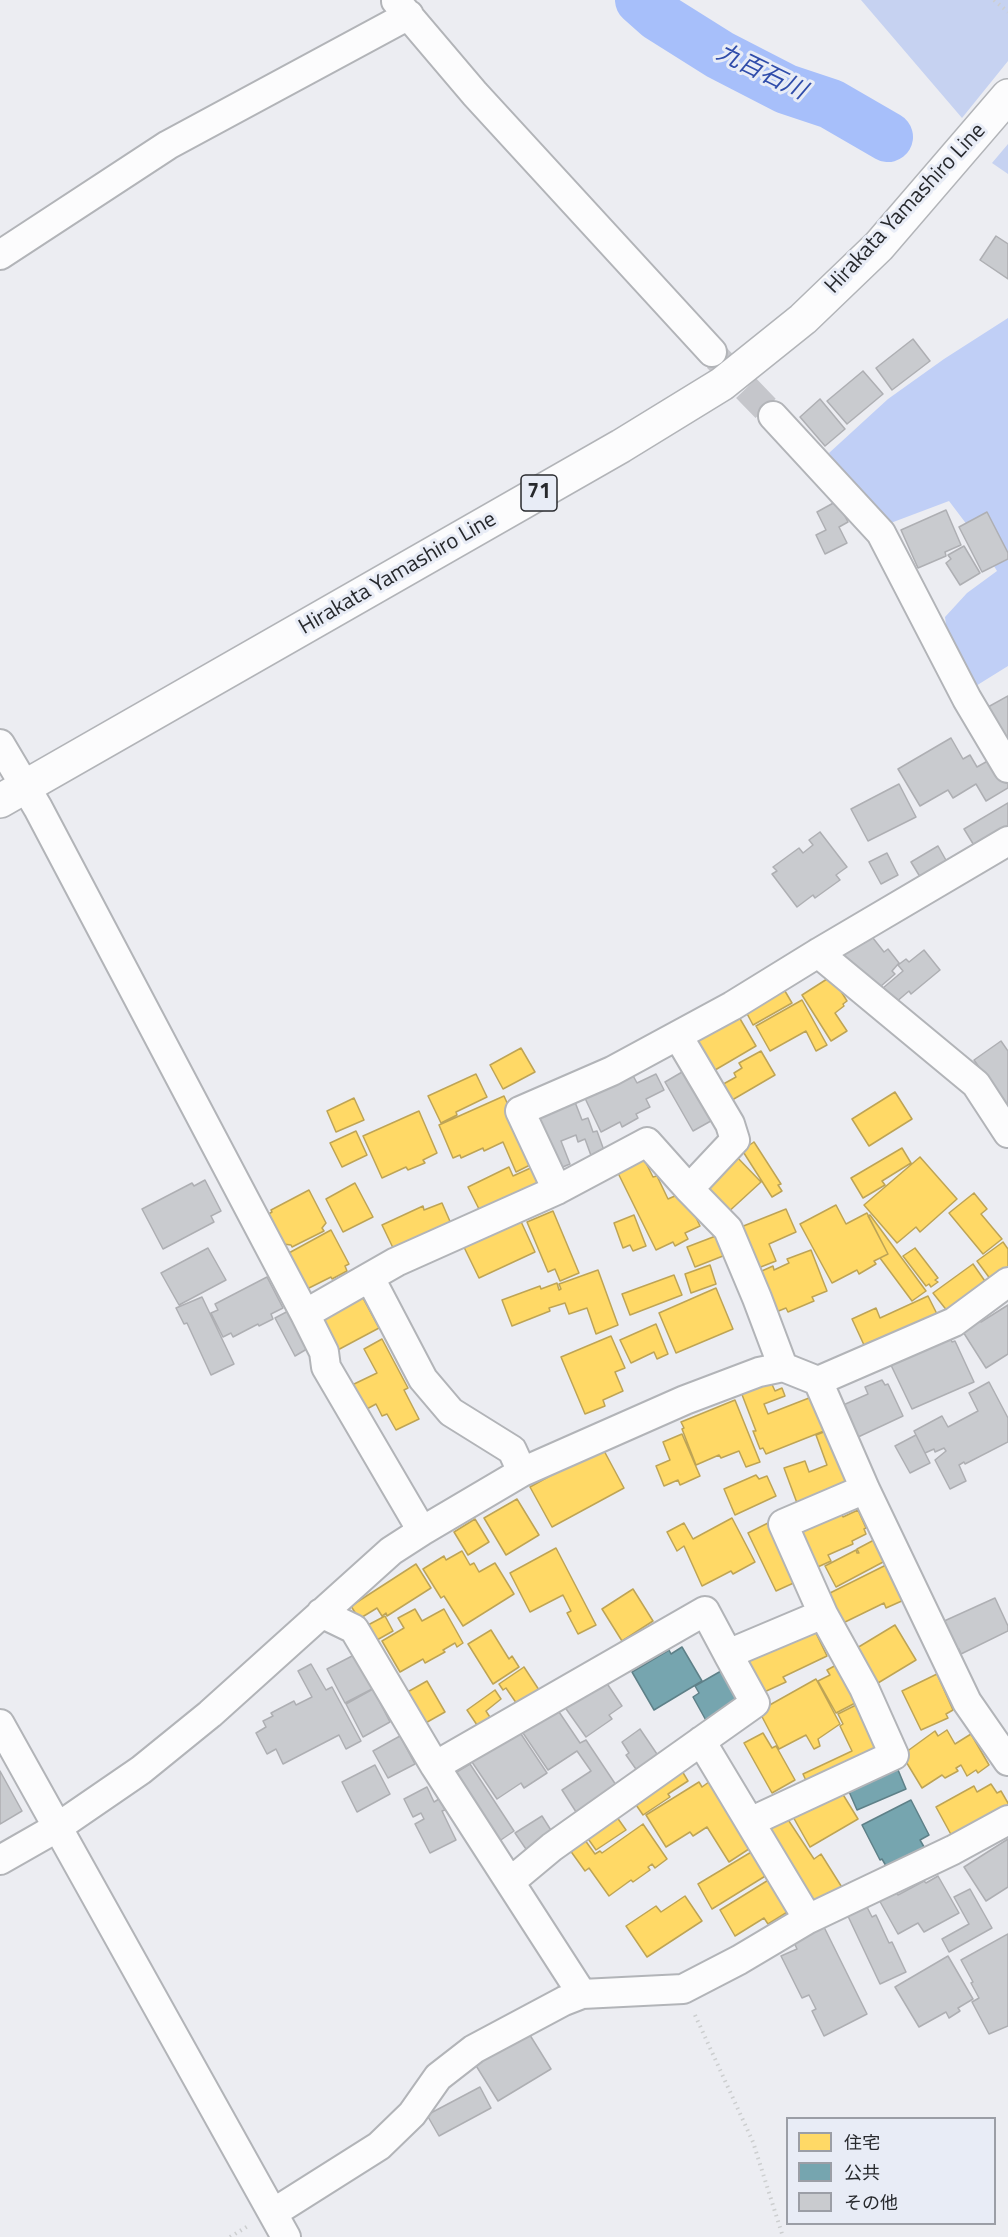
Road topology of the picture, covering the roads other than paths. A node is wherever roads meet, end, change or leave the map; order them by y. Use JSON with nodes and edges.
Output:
{"nodes":[{"id":1,"x":402,"y":8,"type":"edge"},
{"id":2,"x":1008,"y":96,"type":"edge"},
{"id":3,"x":0,"y":255,"type":"edge"},
{"id":4,"x":712,"y":352,"type":"tunnel mouth"},
{"id":5,"x":773,"y":416,"type":"tunnel mouth"},
{"id":6,"x":0,"y":744,"type":"edge"},
{"id":7,"x":1008,"y":768,"type":"edge"},
{"id":8,"x":13,"y":794,"type":"edge"},
{"id":9,"x":1008,"y":841,"type":"edge"},
{"id":10,"x":818,"y":953,"type":"junction"},
{"id":11,"x":678,"y":1035,"type":"junction"},
{"id":12,"x":1008,"y":1132,"type":"edge"},
{"id":13,"x":689,"y":1189,"type":"junction"},
{"id":14,"x":556,"y":1190,"type":"junction"},
{"id":15,"x":370,"y":1278,"type":"junction"},
{"id":16,"x":1008,"y":1282,"type":"edge"},
{"id":17,"x":305,"y":1314,"type":"junction"},
{"id":18,"x":783,"y":1367,"type":"junction"},
{"id":19,"x":818,"y":1381,"type":"junction"},
{"id":20,"x":522,"y":1472,"type":"junction"},
{"id":21,"x":865,"y":1489,"type":"junction"},
{"id":22,"x":422,"y":1531,"type":"junction"},
{"id":23,"x":321,"y":1613,"type":"junction"},
{"id":24,"x":823,"y":1614,"type":"junction"},
{"id":25,"x":728,"y":1654,"type":"junction"},
{"id":26,"x":0,"y":1724,"type":"edge"},
{"id":27,"x":701,"y":1741,"type":"junction"},
{"id":28,"x":1008,"y":1761,"type":"edge"},
{"id":29,"x":435,"y":1766,"type":"junction"},
{"id":30,"x":1008,"y":1820,"type":"edge"},
{"id":31,"x":750,"y":1822,"type":"junction"},
{"id":32,"x":58,"y":1827,"type":"junction"},
{"id":33,"x":0,"y":1860,"type":"edge"},
{"id":34,"x":510,"y":1882,"type":"junction"},
{"id":35,"x":808,"y":1919,"type":"junction"},
{"id":36,"x":582,"y":1994,"type":"junction"},
{"id":37,"x":280,"y":2225,"type":"edge"}],
"edges":[{"from":1,"to":3,"type":"street"},
{"from":1,"to":4,"type":"street"},
{"from":2,"to":8,"type":"main road","name":"Hirakata Yamashiro Line","number":"71"},
{"from":5,"to":7,"type":"street"},
{"from":6,"to":8,"type":"street"},
{"from":8,"to":17,"type":"street"},
{"from":9,"to":10,"type":"street"},
{"from":10,"to":11,"type":"street"},
{"from":10,"to":12,"type":"street"},
{"from":11,"to":13,"type":"street"},
{"from":11,"to":14,"type":"street"},
{"from":13,"to":14,"type":"street"},
{"from":13,"to":18,"type":"street"},
{"from":14,"to":15,"type":"street"},
{"from":15,"to":17,"type":"street"},
{"from":15,"to":20,"type":"street"},
{"from":16,"to":19,"type":"street"},
{"from":17,"to":22,"type":"street"},
{"from":18,"to":19,"type":"street"},
{"from":18,"to":20,"type":"street"},
{"from":19,"to":21,"type":"street"},
{"from":20,"to":22,"type":"street"},
{"from":21,"to":24,"type":"street"},
{"from":21,"to":28,"type":"street"},
{"from":22,"to":23,"type":"street"},
{"from":23,"to":29,"type":"street"},
{"from":23,"to":32,"type":"street"},
{"from":24,"to":25,"type":"street"},
{"from":24,"to":31,"type":"street"},
{"from":25,"to":27,"type":"street"},
{"from":25,"to":29,"type":"street"},
{"from":26,"to":32,"type":"street"},
{"from":27,"to":31,"type":"street"},
{"from":27,"to":34,"type":"street"},
{"from":29,"to":34,"type":"street"},
{"from":30,"to":35,"type":"street"},
{"from":31,"to":35,"type":"street"},
{"from":32,"to":33,"type":"street"},
{"from":32,"to":37,"type":"street"},
{"from":34,"to":36,"type":"street"},
{"from":35,"to":36,"type":"street"},
{"from":36,"to":37,"type":"street"}]}
